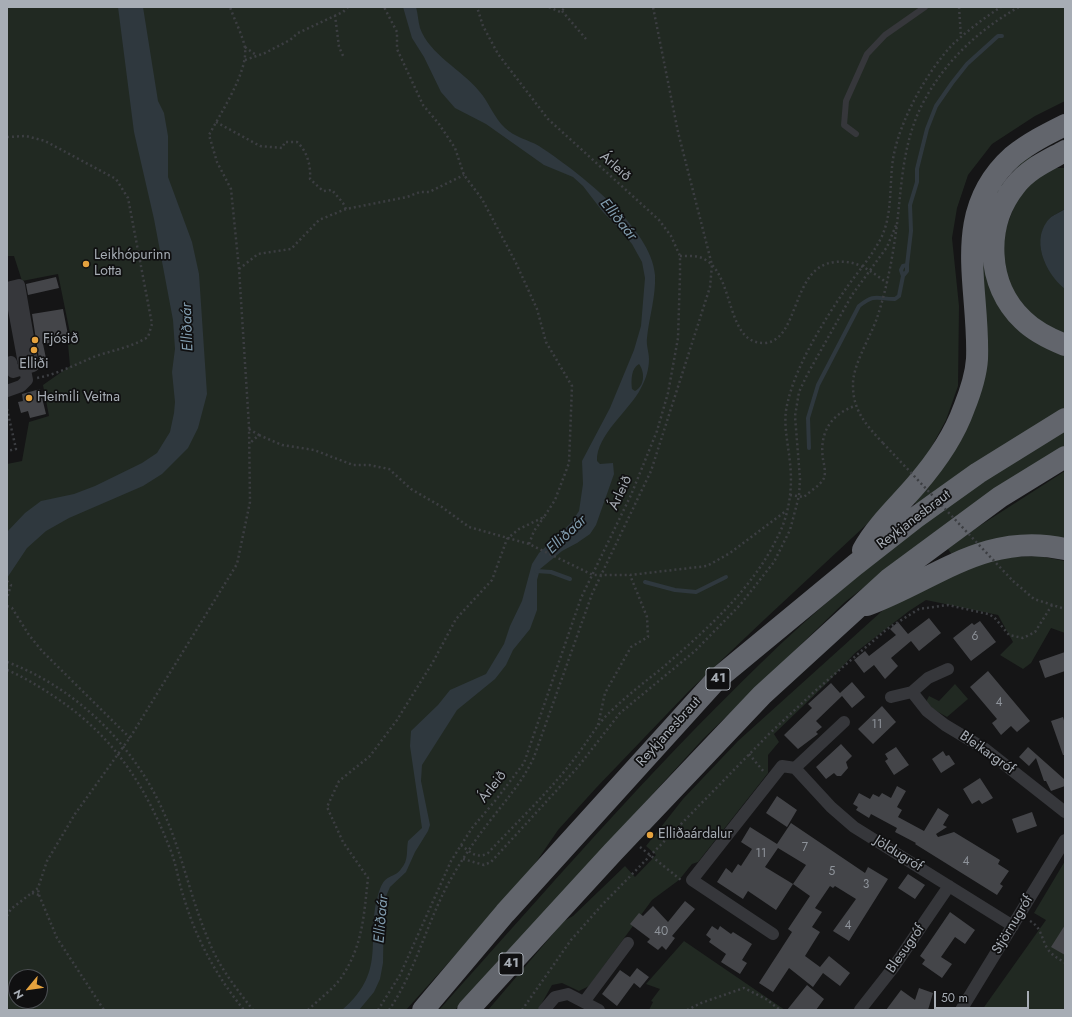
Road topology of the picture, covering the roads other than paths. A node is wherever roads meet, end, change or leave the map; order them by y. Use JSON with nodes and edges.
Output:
{"nodes":[{"id":1,"x":925,"y":7,"type":"edge"},
{"id":2,"x":1065,"y":125,"type":"edge"},
{"id":3,"x":856,"y":134,"type":"dead end"},
{"id":4,"x":1065,"y":151,"type":"edge"},
{"id":5,"x":1065,"y":155,"type":"edge"},
{"id":6,"x":1038,"y":166,"type":"junction"},
{"id":7,"x":8,"y":288,"type":"edge"},
{"id":8,"x":1065,"y":345,"type":"edge"},
{"id":9,"x":7,"y":363,"type":"edge"},
{"id":10,"x":26,"y":374,"type":"junction"},
{"id":11,"x":7,"y":391,"type":"edge"},
{"id":12,"x":1065,"y":419,"type":"edge"},
{"id":13,"x":1065,"y":457,"type":"edge"},
{"id":14,"x":1065,"y":549,"type":"edge"},
{"id":15,"x":855,"y":565,"type":"junction"},
{"id":16,"x":856,"y":609,"type":"junction"},
{"id":17,"x":948,"y":670,"type":"dead end"},
{"id":18,"x":912,"y":692,"type":"junction"},
{"id":19,"x":892,"y":697,"type":"dead end"},
{"id":20,"x":844,"y":722,"type":"dead end"},
{"id":21,"x":706,"y":755,"type":"junction"},
{"id":22,"x":795,"y":768,"type":"junction"},
{"id":23,"x":689,"y":782,"type":"dead end"},
{"id":24,"x":1065,"y":812,"type":"edge"},
{"id":25,"x":1065,"y":840,"type":"edge"},
{"id":26,"x":949,"y":886,"type":"junction"},
{"id":27,"x":576,"y":903,"type":"dead end"},
{"id":28,"x":553,"y":918,"type":"junction"},
{"id":29,"x":1013,"y":926,"type":"junction"},
{"id":30,"x":773,"y":934,"type":"dead end"},
{"id":31,"x":628,"y":943,"type":"dead end"},
{"id":32,"x":584,"y":1002,"type":"junction"},
{"id":33,"x":424,"y":1008,"type":"edge"},
{"id":34,"x":468,"y":1010,"type":"edge"},
{"id":35,"x":544,"y":1010,"type":"edge"},
{"id":36,"x":599,"y":1010,"type":"edge"},
{"id":37,"x":860,"y":1010,"type":"edge"},
{"id":38,"x":961,"y":1010,"type":"edge"}],
"edges":[{"from":1,"to":3,"type":"lane"},
{"from":2,"to":15,"type":"highway"},
{"from":4,"to":6,"type":"highway"},
{"from":5,"to":6,"type":"highway"},
{"from":6,"to":8,"type":"highway"},
{"from":7,"to":10,"type":"street"},
{"from":9,"to":10,"type":"street"},
{"from":10,"to":11,"type":"street"},
{"from":12,"to":15,"type":"highway","name":"Reykjanesbraut","number":"41"},
{"from":13,"to":16,"type":"highway","number":"41"},
{"from":14,"to":16,"type":"highway"},
{"from":15,"to":33,"type":"highway","name":"Reykjanesbraut","number":"41"},
{"from":16,"to":21,"type":"highway","number":"41"},
{"from":17,"to":18,"type":"street"},
{"from":18,"to":19,"type":"street"},
{"from":18,"to":24,"type":"street","name":"Bleikargróf"},
{"from":20,"to":22,"type":"street"},
{"from":21,"to":23,"type":"lane"},
{"from":21,"to":28,"type":"highway","number":"41"},
{"from":22,"to":26,"type":"street","name":"Jöldugróf"},
{"from":22,"to":30,"type":"street"},
{"from":25,"to":29,"type":"street","name":"Stjörnugróf"},
{"from":26,"to":29,"type":"street","name":"Jöldugróf"},
{"from":26,"to":37,"type":"street","name":"Blesugróf"},
{"from":27,"to":28,"type":"lane"},
{"from":28,"to":34,"type":"highway","number":"41"},
{"from":29,"to":38,"type":"street","name":"Stjörnugróf"},
{"from":31,"to":32,"type":"street"},
{"from":32,"to":35,"type":"street"},
{"from":32,"to":36,"type":"street"}]}
